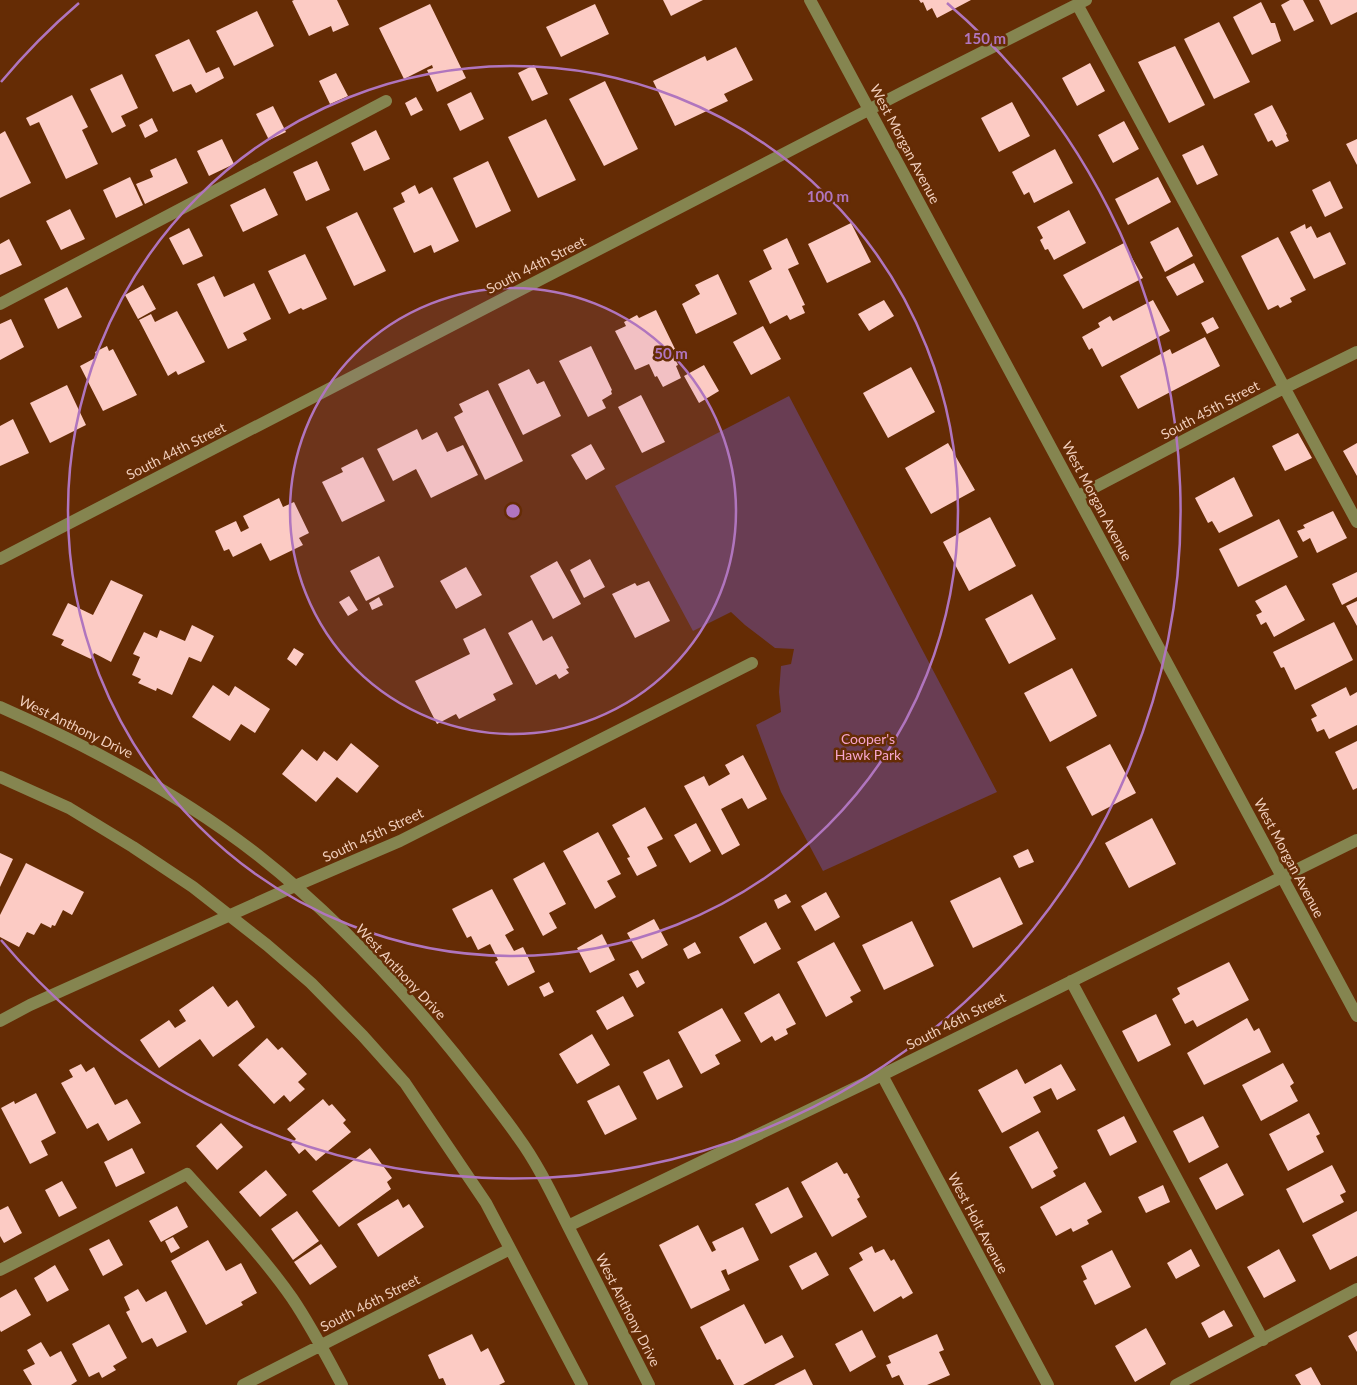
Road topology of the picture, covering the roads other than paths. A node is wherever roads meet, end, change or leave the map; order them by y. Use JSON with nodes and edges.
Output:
{"nodes":[{"id":1,"x":810,"y":0,"type":"edge"},
{"id":2,"x":1082,"y":2,"type":"edge"},
{"id":3,"x":386,"y":101,"type":"dead end"},
{"id":4,"x":870,"y":110,"type":"junction"},
{"id":5,"x":0,"y":304,"type":"edge"},
{"id":6,"x":1357,"y":352,"type":"edge"},
{"id":7,"x":1284,"y":388,"type":"junction"},
{"id":8,"x":1078,"y":496,"type":"junction"},
{"id":9,"x":1357,"y":522,"type":"edge"},
{"id":10,"x":0,"y":559,"type":"edge"},
{"id":11,"x":752,"y":663,"type":"dead end"},
{"id":12,"x":0,"y":707,"type":"edge"},
{"id":13,"x":0,"y":777,"type":"edge"},
{"id":14,"x":1357,"y":840,"type":"edge"},
{"id":15,"x":1282,"y":878,"type":"junction"},
{"id":16,"x":295,"y":886,"type":"junction"},
{"id":17,"x":229,"y":916,"type":"junction"},
{"id":18,"x":1071,"y":981,"type":"junction"},
{"id":19,"x":1357,"y":1016,"type":"edge"},
{"id":20,"x":0,"y":1021,"type":"edge"},
{"id":21,"x":882,"y":1075,"type":"junction"},
{"id":22,"x":568,"y":1226,"type":"junction"},
{"id":23,"x":510,"y":1248,"type":"junction"},
{"id":24,"x":0,"y":1270,"type":"edge"},
{"id":25,"x":1357,"y":1289,"type":"edge"},
{"id":26,"x":1263,"y":1340,"type":"junction"},
{"id":27,"x":321,"y":1345,"type":"junction"},
{"id":28,"x":243,"y":1385,"type":"edge"},
{"id":29,"x":342,"y":1385,"type":"edge"},
{"id":30,"x":582,"y":1385,"type":"edge"},
{"id":31,"x":649,"y":1385,"type":"edge"},
{"id":32,"x":1048,"y":1385,"type":"edge"},
{"id":33,"x":1176,"y":1385,"type":"edge"}],
"edges":[{"from":1,"to":4,"type":"street","name":"West Morgan Avenue"},
{"from":2,"to":4,"type":"street","name":"South 44th Street"},
{"from":2,"to":7,"type":"street"},
{"from":3,"to":5,"type":"street"},
{"from":4,"to":8,"type":"street","name":"West Morgan Avenue"},
{"from":4,"to":10,"type":"street","name":"South 44th Street"},
{"from":6,"to":7,"type":"street","name":"South 45th Street"},
{"from":7,"to":8,"type":"street","name":"South 45th Street"},
{"from":7,"to":9,"type":"street"},
{"from":8,"to":15,"type":"street","name":"West Morgan Avenue"},
{"from":11,"to":16,"type":"street","name":"South 45th Street"},
{"from":12,"to":16,"type":"street","name":"West Anthony Drive"},
{"from":13,"to":17,"type":"street"},
{"from":14,"to":15,"type":"street","name":"South 46th Street"},
{"from":15,"to":18,"type":"street","name":"South 46th Street"},
{"from":15,"to":19,"type":"street","name":"West Morgan Avenue"},
{"from":16,"to":17,"type":"street","name":"South 45th Street"},
{"from":16,"to":22,"type":"street","name":"West Anthony Drive"},
{"from":17,"to":20,"type":"street","name":"South 45th Street"},
{"from":17,"to":23,"type":"street"},
{"from":18,"to":21,"type":"street","name":"South 46th Street"},
{"from":18,"to":26,"type":"street"},
{"from":21,"to":22,"type":"street","name":"South 46th Street"},
{"from":21,"to":32,"type":"street","name":"West Holt Avenue"},
{"from":22,"to":31,"type":"street","name":"West Anthony Drive"},
{"from":23,"to":27,"type":"street","name":"South 46th Street"},
{"from":23,"to":30,"type":"street"},
{"from":24,"to":27,"type":"street"},
{"from":25,"to":26,"type":"street"},
{"from":26,"to":33,"type":"street"},
{"from":27,"to":28,"type":"street","name":"South 46th Street"},
{"from":27,"to":29,"type":"street"}]}
